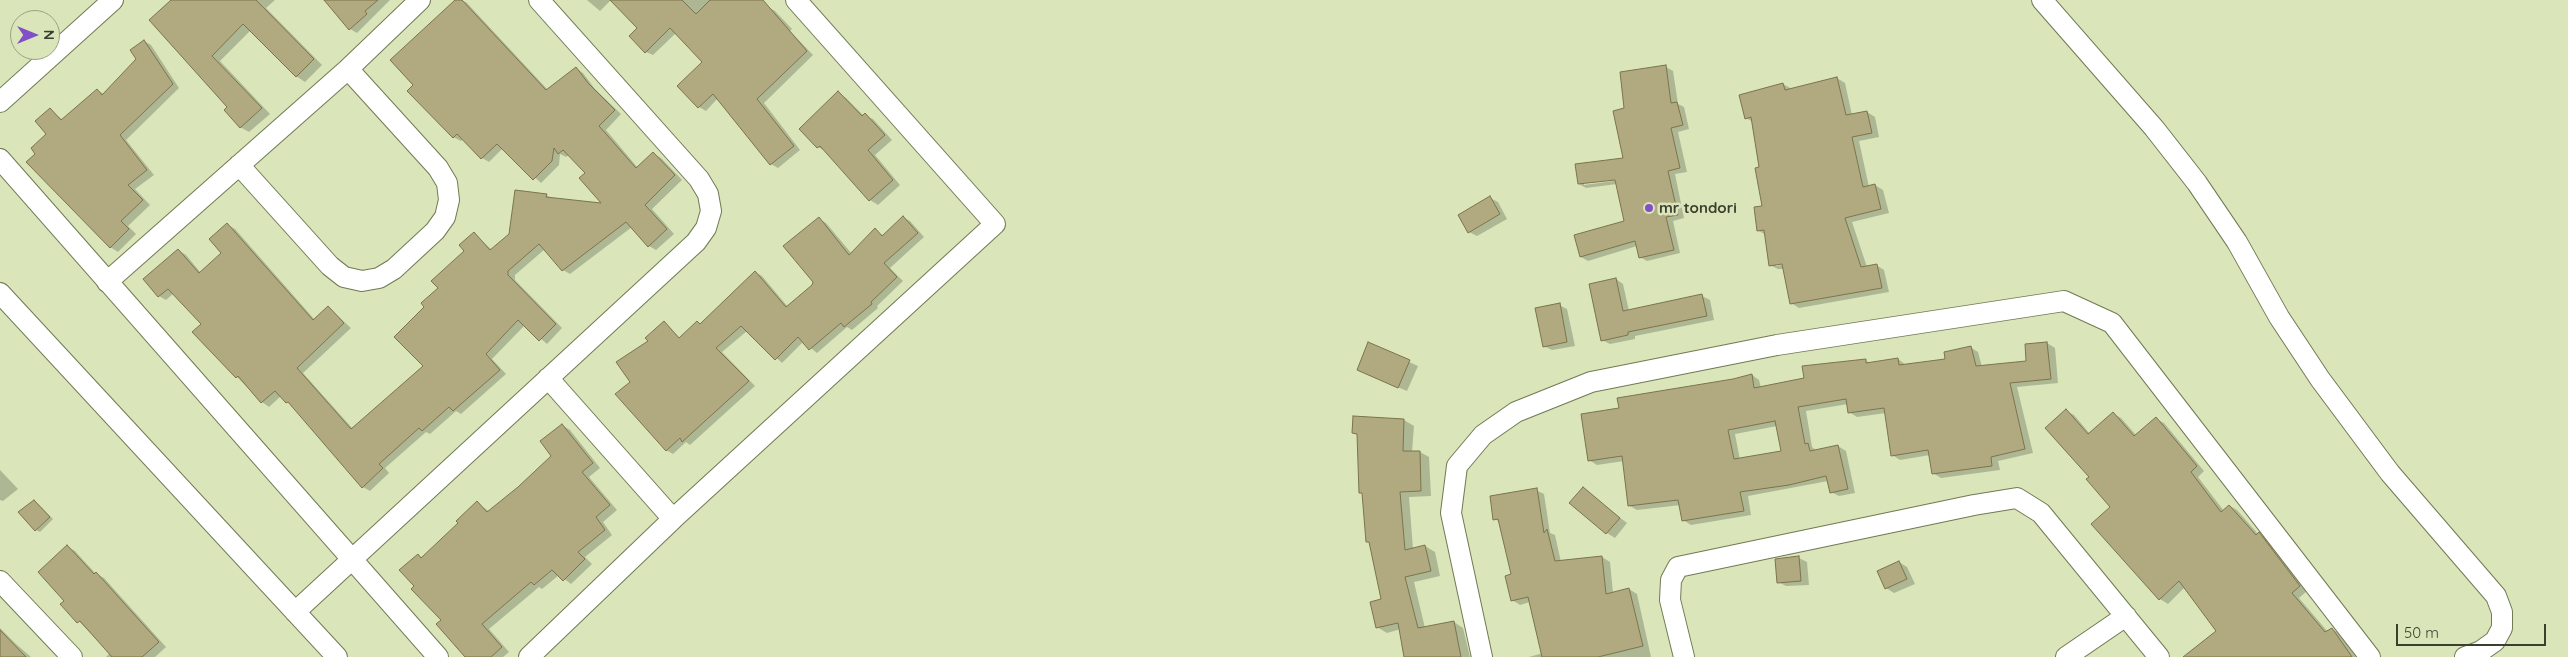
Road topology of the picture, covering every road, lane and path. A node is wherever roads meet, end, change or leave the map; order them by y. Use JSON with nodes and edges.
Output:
{"nodes":[{"id":1,"x":114,"y":0,"type":"edge"},
{"id":2,"x":420,"y":0,"type":"edge"},
{"id":3,"x":539,"y":0,"type":"edge"},
{"id":4,"x":796,"y":0,"type":"edge"},
{"id":5,"x":2042,"y":0,"type":"edge"},
{"id":6,"x":348,"y":69,"type":"junction"},
{"id":7,"x":0,"y":102,"type":"edge"},
{"id":8,"x":0,"y":159,"type":"edge"},
{"id":9,"x":239,"y":165,"type":"junction"},
{"id":10,"x":107,"y":282,"type":"junction"},
{"id":11,"x":0,"y":293,"type":"edge"},
{"id":12,"x":548,"y":378,"type":"junction"},
{"id":13,"x":673,"y":519,"type":"junction"},
{"id":14,"x":352,"y":559,"type":"junction"},
{"id":15,"x":0,"y":581,"type":"edge"},
{"id":16,"x":295,"y":612,"type":"junction"},
{"id":17,"x":2126,"y":616,"type":"junction"},
{"id":18,"x":72,"y":657,"type":"edge"},
{"id":19,"x":337,"y":657,"type":"edge"},
{"id":20,"x":438,"y":657,"type":"edge"},
{"id":21,"x":529,"y":657,"type":"edge"},
{"id":22,"x":1482,"y":657,"type":"edge"},
{"id":23,"x":1684,"y":657,"type":"edge"},
{"id":24,"x":2066,"y":657,"type":"edge"},
{"id":25,"x":2160,"y":657,"type":"edge"},
{"id":26,"x":2370,"y":657,"type":"edge"},
{"id":27,"x":2464,"y":657,"type":"edge"}],
"edges":[{"from":1,"to":7,"type":"street"},
{"from":2,"to":6,"type":"street"},
{"from":3,"to":12,"type":"street"},
{"from":4,"to":13,"type":"street"},
{"from":5,"to":27,"type":"street"},
{"from":6,"to":9,"type":"street"},
{"from":6,"to":9,"type":"street"},
{"from":8,"to":10,"type":"street"},
{"from":9,"to":10,"type":"street"},
{"from":10,"to":14,"type":"street"},
{"from":11,"to":16,"type":"street"},
{"from":12,"to":13,"type":"street"},
{"from":12,"to":14,"type":"street"},
{"from":13,"to":21,"type":"street"},
{"from":14,"to":16,"type":"street"},
{"from":14,"to":20,"type":"street"},
{"from":15,"to":18,"type":"street"},
{"from":16,"to":19,"type":"street"},
{"from":17,"to":23,"type":"street"},
{"from":17,"to":24,"type":"street"},
{"from":17,"to":25,"type":"street"},
{"from":22,"to":26,"type":"street"}]}
